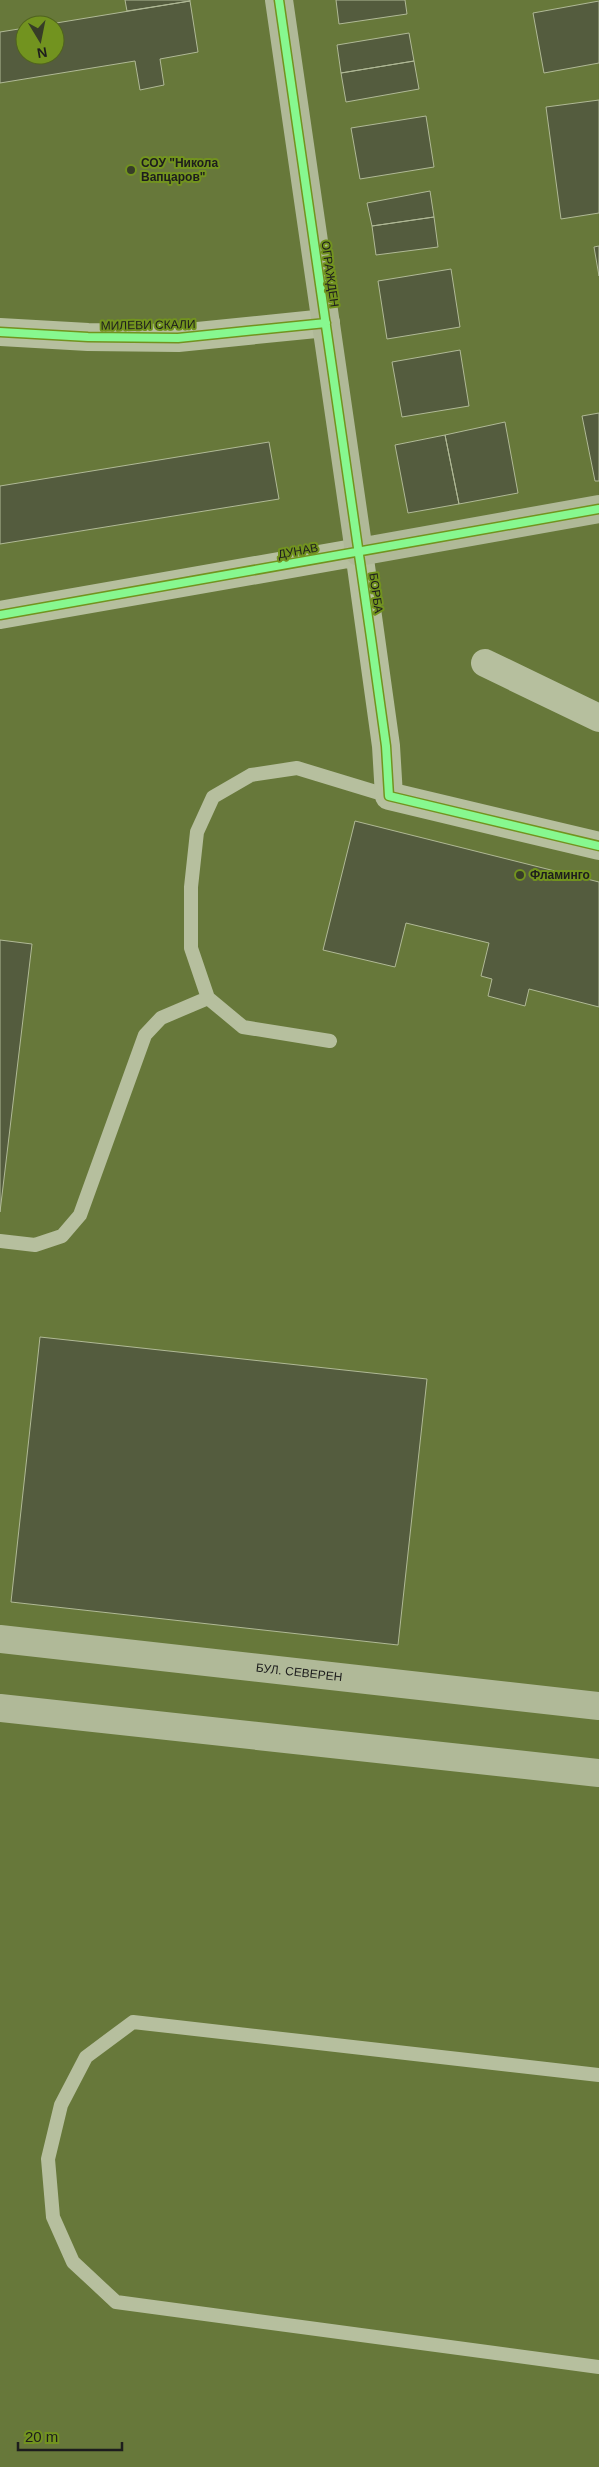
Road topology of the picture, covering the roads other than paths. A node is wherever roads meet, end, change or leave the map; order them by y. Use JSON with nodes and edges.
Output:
{"nodes":[{"id":1,"x":279,"y":0,"type":"edge"},
{"id":2,"x":326,"y":323,"type":"junction"},
{"id":3,"x":0,"y":332,"type":"edge"},
{"id":4,"x":599,"y":509,"type":"edge"},
{"id":5,"x":359,"y":552,"type":"junction"},
{"id":6,"x":0,"y":615,"type":"edge"},
{"id":7,"x":485,"y":663,"type":"dead end"},
{"id":8,"x":599,"y":718,"type":"edge"},
{"id":9,"x":389,"y":796,"type":"junction"},
{"id":10,"x":599,"y":846,"type":"edge"},
{"id":11,"x":208,"y":998,"type":"junction"},
{"id":12,"x":330,"y":1041,"type":"dead end"},
{"id":13,"x":0,"y":1241,"type":"edge"},
{"id":14,"x":0,"y":1639,"type":"edge"},
{"id":15,"x":599,"y":1706,"type":"edge"},
{"id":16,"x":0,"y":1708,"type":"edge"},
{"id":17,"x":599,"y":1774,"type":"edge"},
{"id":18,"x":599,"y":2075,"type":"edge"},
{"id":19,"x":599,"y":2367,"type":"edge"}],
"edges":[{"from":1,"to":2,"type":"main road","name":"ОГРАЖДЕН"},
{"from":2,"to":3,"type":"street","name":"МИЛЕВИ СКАЛИ"},
{"from":2,"to":5,"type":"main road","name":"ОГРАЖДЕН"},
{"from":4,"to":5,"type":"main road","name":"ДУНАВ"},
{"from":5,"to":6,"type":"street","name":"ДУНАВ"},
{"from":5,"to":9,"type":"street","name":"БОРБА"},
{"from":7,"to":8,"type":"street"},
{"from":9,"to":10,"type":"street"},
{"from":9,"to":11,"type":"lane"},
{"from":11,"to":12,"type":"lane"},
{"from":11,"to":13,"type":"lane"},
{"from":14,"to":15,"type":"main road","name":"БУЛ. СЕВЕРЕН"},
{"from":16,"to":17,"type":"main road"},
{"from":18,"to":19,"type":"lane"}]}
